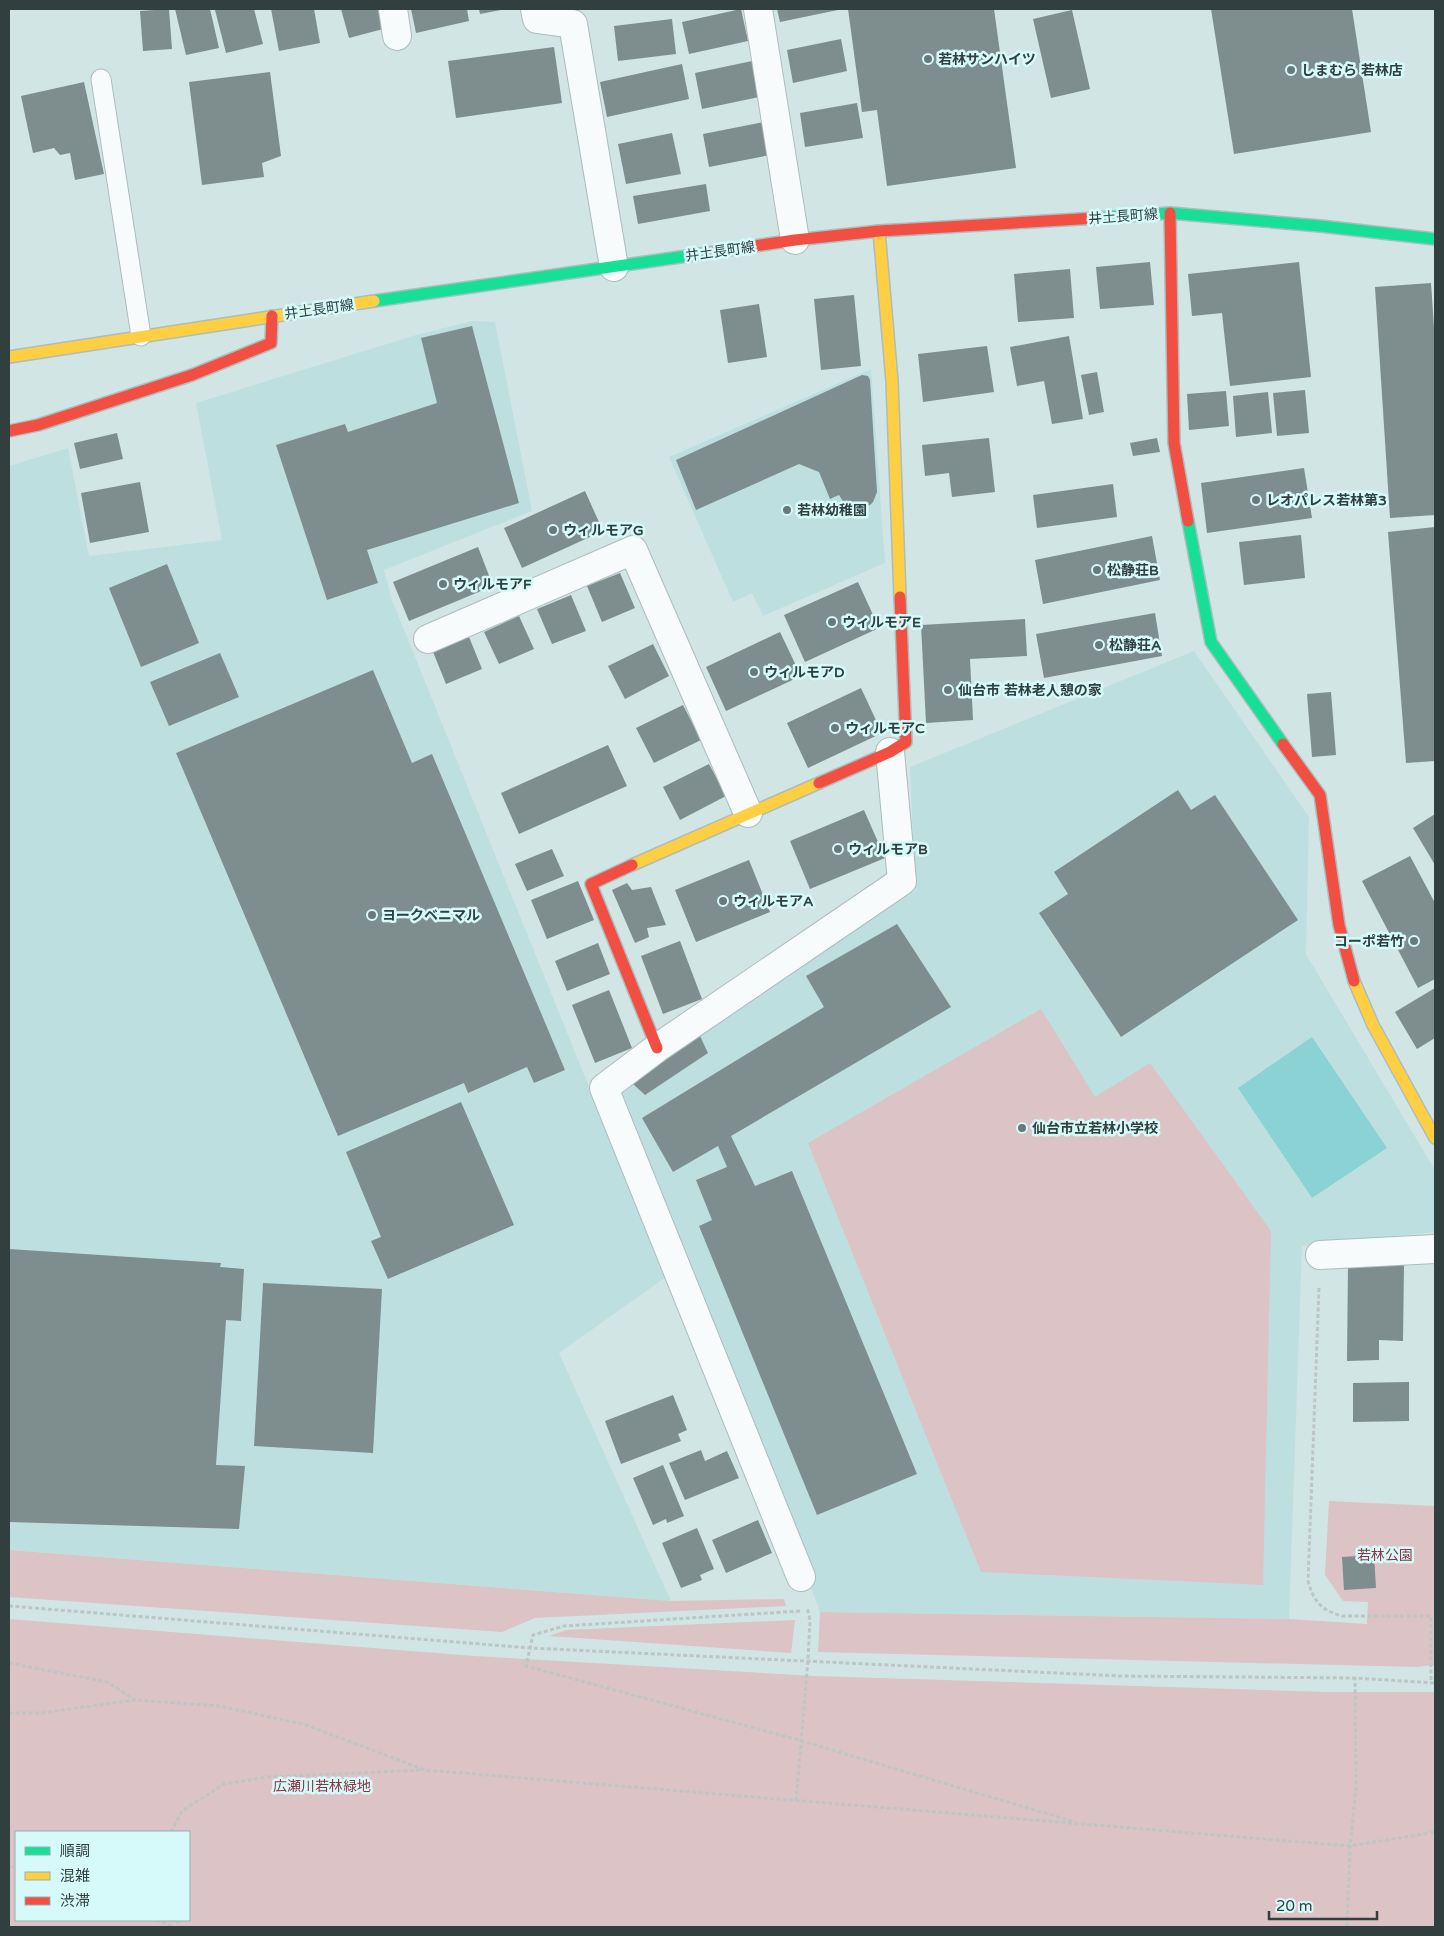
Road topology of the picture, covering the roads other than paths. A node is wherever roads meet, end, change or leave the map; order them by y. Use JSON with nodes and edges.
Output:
{"nodes":[{"id":1,"x":393,"y":9,"type":"edge"},
{"id":2,"x":535,"y":9,"type":"edge"},
{"id":3,"x":758,"y":9,"type":"edge"},
{"id":4,"x":397,"y":36,"type":"dead end"},
{"id":5,"x":101,"y":79,"type":"dead end"},
{"id":6,"x":1170,"y":213,"type":"junction"},
{"id":7,"x":879,"y":231,"type":"junction"},
{"id":8,"x":1435,"y":239,"type":"edge"},
{"id":9,"x":795,"y":240,"type":"junction"},
{"id":10,"x":614,"y":267,"type":"junction"},
{"id":11,"x":272,"y":316,"type":"junction"},
{"id":12,"x":141,"y":336,"type":"junction"},
{"id":13,"x":9,"y":357,"type":"edge"},
{"id":14,"x":9,"y":431,"type":"edge"},
{"id":15,"x":428,"y":639,"type":"dead end"},
{"id":16,"x":890,"y":752,"type":"junction"},
{"id":17,"x":748,"y":813,"type":"junction"},
{"id":18,"x":657,"y":1048,"type":"junction"},
{"id":19,"x":1435,"y":1138,"type":"edge"},
{"id":20,"x":1435,"y":1249,"type":"edge"},
{"id":21,"x":1320,"y":1255,"type":"road end"},
{"id":22,"x":801,"y":1577,"type":"dead end"}],
"edges":[{"from":1,"to":4,"type":"street"},
{"from":2,"to":10,"type":"street"},
{"from":3,"to":9,"type":"street"},
{"from":5,"to":12,"type":"lane"},
{"from":6,"to":7,"type":"street","name":"井土長町線"},
{"from":6,"to":8,"type":"street","name":"井土長町線"},
{"from":6,"to":19,"type":"street"},
{"from":7,"to":9,"type":"street","name":"井土長町線"},
{"from":7,"to":16,"type":"street"},
{"from":9,"to":10,"type":"street","name":"井土長町線"},
{"from":10,"to":11,"type":"street","name":"井土長町線"},
{"from":11,"to":12,"type":"street","name":"井土長町線"},
{"from":11,"to":14,"type":"street"},
{"from":12,"to":13,"type":"street","name":"井土長町線"},
{"from":15,"to":17,"type":"street"},
{"from":16,"to":17,"type":"street"},
{"from":16,"to":18,"type":"street"},
{"from":17,"to":18,"type":"street"},
{"from":18,"to":22,"type":"street"},
{"from":20,"to":21,"type":"street"}]}
